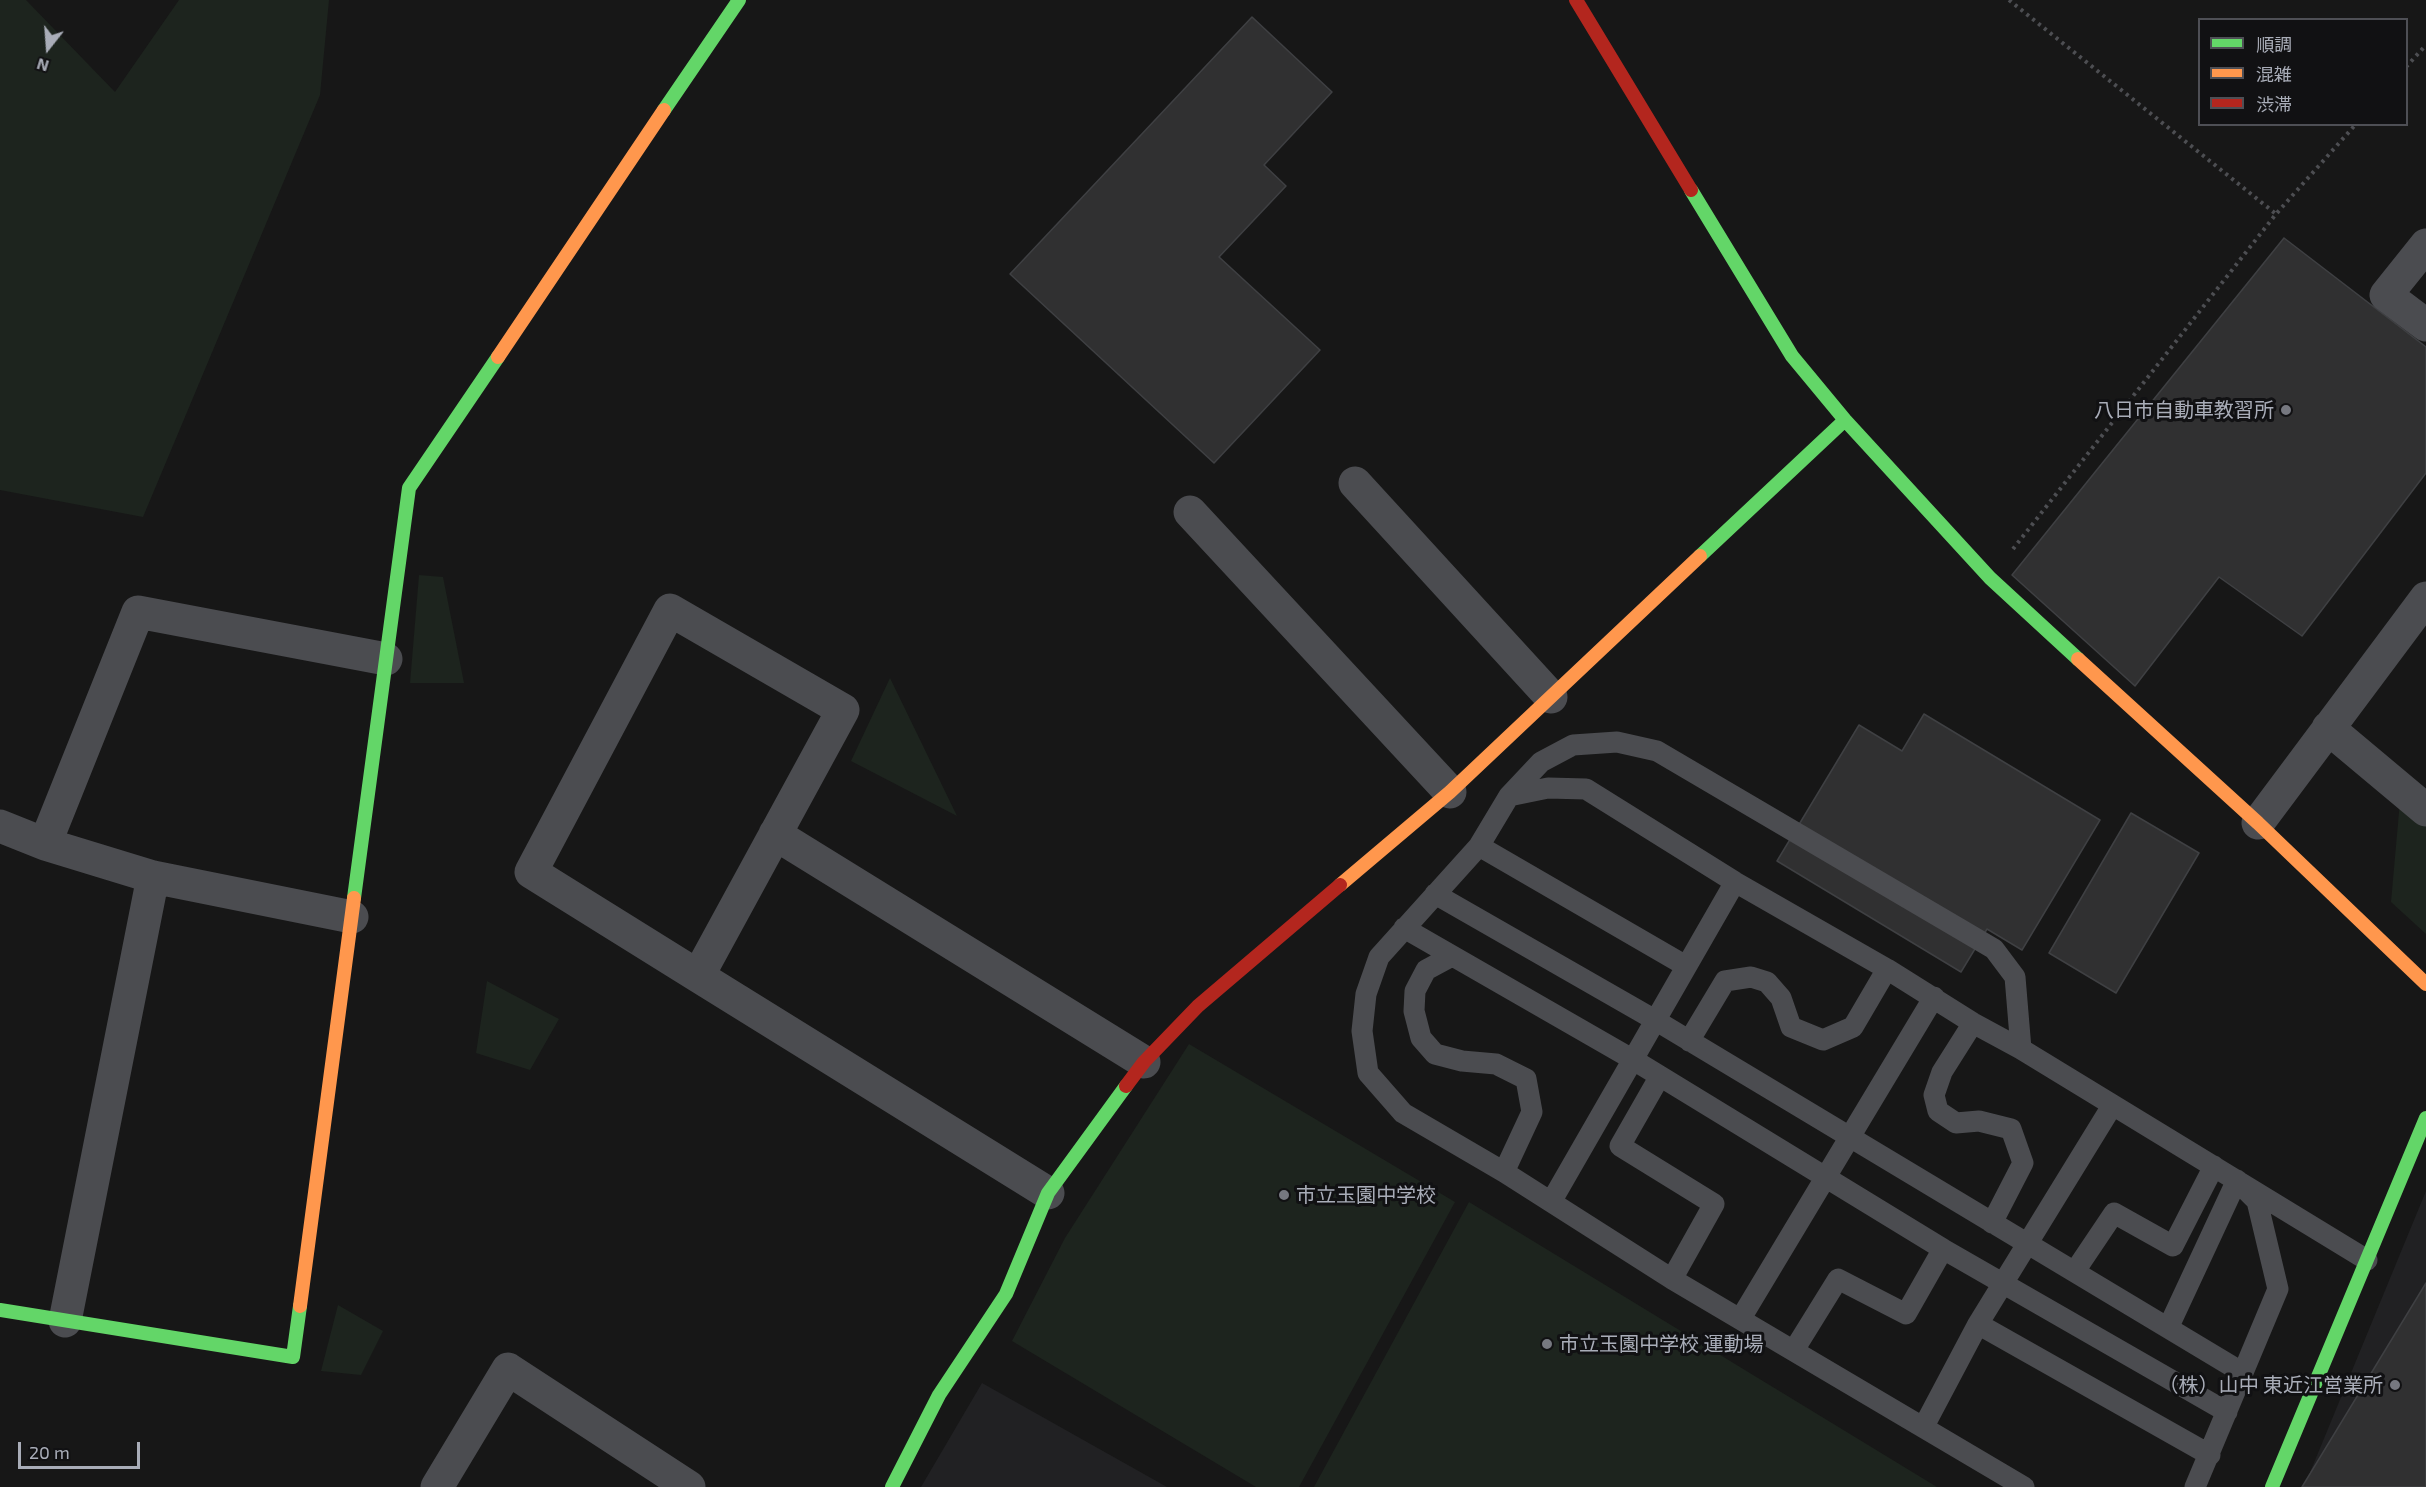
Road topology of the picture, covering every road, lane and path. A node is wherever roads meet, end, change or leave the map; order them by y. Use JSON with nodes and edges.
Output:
{"nodes":[{"id":1,"x":739,"y":0,"type":"edge"},
{"id":2,"x":1576,"y":0,"type":"edge"},
{"id":3,"x":2009,"y":0,"type":"edge"},
{"id":4,"x":2426,"y":45,"type":"edge"},
{"id":5,"x":2408,"y":65,"type":"edge"},
{"id":6,"x":2353,"y":126,"type":"edge"},
{"id":7,"x":2276,"y":214,"type":"junction"},
{"id":8,"x":2426,"y":245,"type":"edge"},
{"id":9,"x":2426,"y":325,"type":"edge"},
{"id":10,"x":1845,"y":420,"type":"junction"},
{"id":11,"x":1355,"y":483,"type":"dead end"},
{"id":12,"x":1190,"y":512,"type":"dead end"},
{"id":13,"x":1990,"y":578,"type":"junction"},
{"id":14,"x":2426,"y":598,"type":"edge"},
{"id":15,"x":386,"y":659,"type":"junction"},
{"id":16,"x":1551,"y":697,"type":"junction"},
{"id":17,"x":2328,"y":728,"type":"junction"},
{"id":18,"x":1450,"y":792,"type":"junction"},
{"id":19,"x":1509,"y":796,"type":"junction"},
{"id":20,"x":2426,"y":810,"type":"edge"},
{"id":21,"x":2258,"y":823,"type":"junction"},
{"id":22,"x":0,"y":826,"type":"edge"},
{"id":23,"x":775,"y":834,"type":"junction"},
{"id":24,"x":45,"y":844,"type":"junction"},
{"id":25,"x":1479,"y":846,"type":"junction"},
{"id":26,"x":153,"y":877,"type":"junction"},
{"id":27,"x":1735,"y":882,"type":"junction"},
{"id":28,"x":1435,"y":894,"type":"junction"},
{"id":29,"x":352,"y":917,"type":"junction"},
{"id":30,"x":1404,"y":928,"type":"junction"},
{"id":31,"x":1452,"y":956,"type":"junction"},
{"id":32,"x":1686,"y":966,"type":"junction"},
{"id":33,"x":1887,"y":969,"type":"junction"},
{"id":34,"x":698,"y":976,"type":"junction"},
{"id":35,"x":2426,"y":984,"type":"edge"},
{"id":36,"x":1934,"y":997,"type":"junction"},
{"id":37,"x":1655,"y":1020,"type":"junction"},
{"id":38,"x":1973,"y":1023,"type":"junction"},
{"id":39,"x":1689,"y":1041,"type":"junction"},
{"id":40,"x":2021,"y":1049,"type":"junction"},
{"id":41,"x":1632,"y":1059,"type":"junction"},
{"id":42,"x":1144,"y":1062,"type":"junction"},
{"id":43,"x":1660,"y":1076,"type":"junction"},
{"id":44,"x":2112,"y":1106,"type":"junction"},
{"id":45,"x":2426,"y":1118,"type":"edge"},
{"id":46,"x":1850,"y":1137,"type":"junction"},
{"id":47,"x":2214,"y":1166,"type":"junction"},
{"id":48,"x":1504,"y":1172,"type":"junction"},
{"id":49,"x":1826,"y":1178,"type":"junction"},
{"id":50,"x":2237,"y":1180,"type":"junction"},
{"id":51,"x":1048,"y":1193,"type":"junction"},
{"id":52,"x":1551,"y":1202,"type":"junction"},
{"id":53,"x":1992,"y":1223,"type":"junction"},
{"id":54,"x":2028,"y":1242,"type":"junction"},
{"id":55,"x":1943,"y":1249,"type":"junction"},
{"id":56,"x":2367,"y":1260,"type":"junction"},
{"id":57,"x":2075,"y":1271,"type":"junction"},
{"id":58,"x":1672,"y":1279,"type":"junction"},
{"id":59,"x":2003,"y":1283,"type":"junction"},
{"id":60,"x":0,"y":1310,"type":"edge"},
{"id":61,"x":1741,"y":1318,"type":"junction"},
{"id":62,"x":65,"y":1321,"type":"junction"},
{"id":63,"x":1978,"y":1324,"type":"junction"},
{"id":64,"x":2169,"y":1326,"type":"junction"},
{"id":65,"x":1794,"y":1350,"type":"junction"},
{"id":66,"x":2243,"y":1373,"type":"junction"},
{"id":67,"x":2227,"y":1412,"type":"junction"},
{"id":68,"x":1924,"y":1426,"type":"junction"},
{"id":69,"x":2210,"y":1455,"type":"junction"},
{"id":70,"x":667,"y":1482,"type":"edge"},
{"id":71,"x":437,"y":1487,"type":"edge"},
{"id":72,"x":892,"y":1487,"type":"edge"},
{"id":73,"x":2024,"y":1487,"type":"edge"},
{"id":74,"x":2195,"y":1487,"type":"edge"},
{"id":75,"x":2272,"y":1487,"type":"edge"}],
"edges":[{"from":1,"to":15,"type":"street"},
{"from":2,"to":10,"type":"street"},
{"from":3,"to":7,"type":"path"},
{"from":4,"to":5,"type":"path"},
{"from":6,"to":7,"type":"path"},
{"from":7,"to":13,"type":"path"},
{"from":8,"to":9,"type":"street"},
{"from":10,"to":13,"type":"street"},
{"from":10,"to":16,"type":"street"},
{"from":11,"to":16,"type":"street"},
{"from":12,"to":18,"type":"street"},
{"from":13,"to":21,"type":"street"},
{"from":14,"to":17,"type":"street"},
{"from":15,"to":24,"type":"street"},
{"from":15,"to":29,"type":"street"},
{"from":16,"to":18,"type":"street"},
{"from":17,"to":20,"type":"street"},
{"from":17,"to":21,"type":"street"},
{"from":18,"to":42,"type":"street"},
{"from":19,"to":25,"type":"lane"},
{"from":19,"to":27,"type":"lane"},
{"from":19,"to":40,"type":"lane"},
{"from":21,"to":35,"type":"street"},
{"from":22,"to":24,"type":"street"},
{"from":23,"to":34,"type":"street"},
{"from":23,"to":34,"type":"street"},
{"from":23,"to":42,"type":"street"},
{"from":24,"to":26,"type":"street"},
{"from":25,"to":28,"type":"lane"},
{"from":25,"to":32,"type":"lane"},
{"from":26,"to":29,"type":"street"},
{"from":26,"to":62,"type":"street"},
{"from":27,"to":32,"type":"lane"},
{"from":27,"to":33,"type":"lane"},
{"from":28,"to":30,"type":"lane"},
{"from":28,"to":37,"type":"lane"},
{"from":29,"to":62,"type":"street"},
{"from":30,"to":31,"type":"lane"},
{"from":30,"to":48,"type":"lane"},
{"from":31,"to":41,"type":"lane"},
{"from":31,"to":48,"type":"lane"},
{"from":32,"to":37,"type":"lane"},
{"from":33,"to":36,"type":"lane"},
{"from":33,"to":39,"type":"lane"},
{"from":34,"to":51,"type":"street"},
{"from":36,"to":38,"type":"lane"},
{"from":36,"to":46,"type":"lane"},
{"from":37,"to":39,"type":"lane"},
{"from":37,"to":41,"type":"lane"},
{"from":38,"to":40,"type":"lane"},
{"from":38,"to":53,"type":"lane"},
{"from":39,"to":46,"type":"lane"},
{"from":40,"to":44,"type":"lane"},
{"from":41,"to":43,"type":"lane"},
{"from":41,"to":52,"type":"lane"},
{"from":42,"to":51,"type":"street"},
{"from":43,"to":49,"type":"lane"},
{"from":43,"to":58,"type":"lane"},
{"from":44,"to":47,"type":"lane"},
{"from":44,"to":54,"type":"lane"},
{"from":45,"to":56,"type":"street"},
{"from":46,"to":49,"type":"lane"},
{"from":46,"to":53,"type":"lane"},
{"from":47,"to":50,"type":"lane"},
{"from":47,"to":57,"type":"lane"},
{"from":48,"to":52,"type":"lane"},
{"from":49,"to":55,"type":"lane"},
{"from":49,"to":61,"type":"lane"},
{"from":50,"to":56,"type":"lane"},
{"from":50,"to":64,"type":"lane"},
{"from":50,"to":66,"type":"lane"},
{"from":51,"to":72,"type":"street"},
{"from":52,"to":58,"type":"lane"},
{"from":53,"to":54,"type":"lane"},
{"from":54,"to":57,"type":"lane"},
{"from":54,"to":59,"type":"lane"},
{"from":55,"to":59,"type":"lane"},
{"from":55,"to":65,"type":"lane"},
{"from":56,"to":75,"type":"street"},
{"from":57,"to":64,"type":"lane"},
{"from":58,"to":61,"type":"lane"},
{"from":59,"to":63,"type":"lane"},
{"from":59,"to":67,"type":"lane"},
{"from":60,"to":62,"type":"street"},
{"from":61,"to":65,"type":"lane"},
{"from":63,"to":68,"type":"lane"},
{"from":63,"to":69,"type":"lane"},
{"from":64,"to":66,"type":"lane"},
{"from":65,"to":68,"type":"lane"},
{"from":66,"to":67,"type":"lane"},
{"from":67,"to":69,"type":"lane"},
{"from":68,"to":73,"type":"lane"},
{"from":69,"to":74,"type":"lane"},
{"from":70,"to":71,"type":"street"}]}
